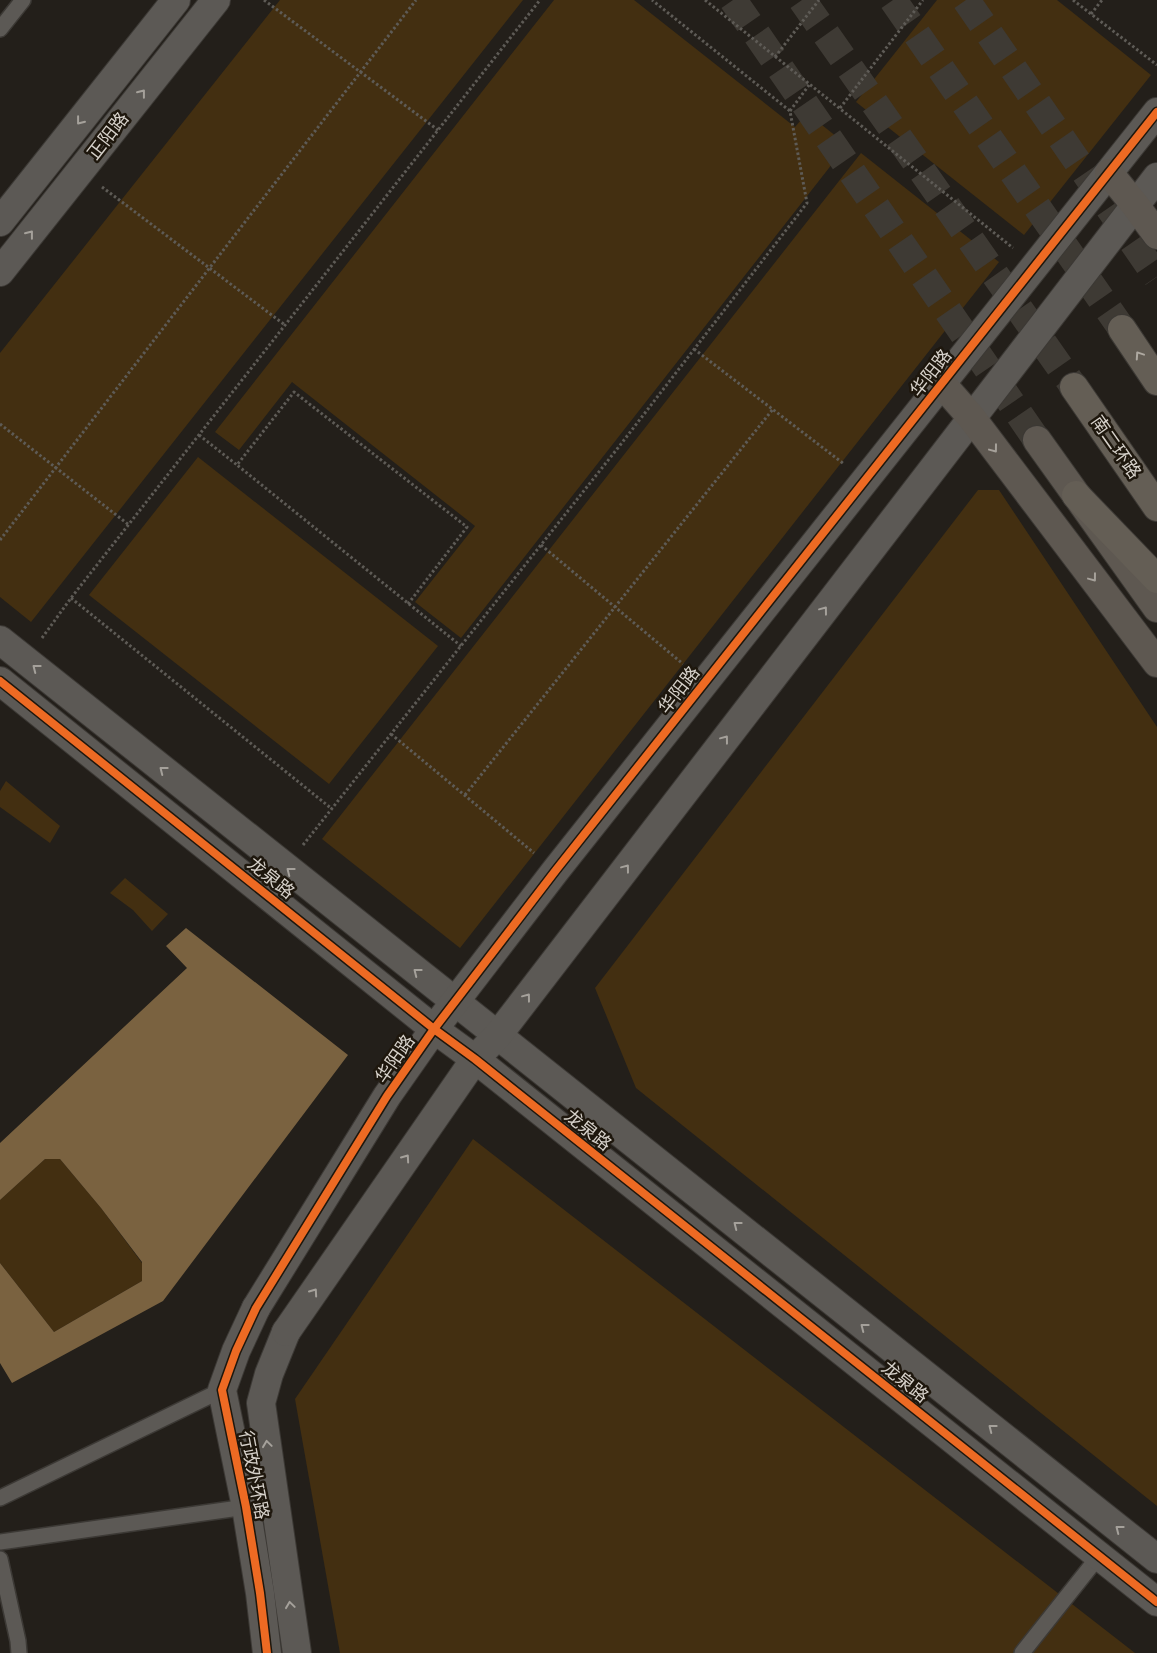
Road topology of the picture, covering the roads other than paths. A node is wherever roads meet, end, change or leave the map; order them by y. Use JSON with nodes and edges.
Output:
{"nodes":[{"id":1,"x":23,"y":0,"type":"edge"},
{"id":2,"x":176,"y":0,"type":"edge"},
{"id":3,"x":216,"y":0,"type":"edge"},
{"id":4,"x":0,"y":29,"type":"edge"},
{"id":5,"x":1157,"y":112,"type":"edge"},
{"id":6,"x":1109,"y":173,"type":"junction"},
{"id":7,"x":1157,"y":177,"type":"edge"},
{"id":8,"x":1135,"y":205,"type":"junction"},
{"id":9,"x":0,"y":222,"type":"edge"},
{"id":10,"x":1157,"y":222,"type":"edge"},
{"id":11,"x":1157,"y":235,"type":"edge"},
{"id":12,"x":0,"y":272,"type":"edge"},
{"id":13,"x":1122,"y":329,"type":"tunnel mouth"},
{"id":14,"x":1157,"y":381,"type":"edge"},
{"id":15,"x":942,"y":384,"type":"junction"},
{"id":16,"x":1074,"y":387,"type":"tunnel mouth"},
{"id":17,"x":971,"y":418,"type":"junction"},
{"id":18,"x":1037,"y":440,"type":"tunnel mouth"},
{"id":19,"x":1076,"y":495,"type":"junction"},
{"id":20,"x":1157,"y":508,"type":"edge"},
{"id":21,"x":1157,"y":579,"type":"edge"},
{"id":22,"x":1157,"y":608,"type":"edge"},
{"id":23,"x":0,"y":640,"type":"edge"},
{"id":24,"x":1157,"y":663,"type":"edge"},
{"id":25,"x":0,"y":681,"type":"edge"},
{"id":26,"x":456,"y":1002,"type":"junction"},
{"id":27,"x":434,"y":1029,"type":"junction"},
{"id":28,"x":498,"y":1035,"type":"junction"},
{"id":29,"x":475,"y":1059,"type":"junction"},
{"id":30,"x":222,"y":1390,"type":"junction"},
{"id":31,"x":0,"y":1498,"type":"edge"},
{"id":32,"x":246,"y":1507,"type":"junction"},
{"id":33,"x":0,"y":1542,"type":"edge"},
{"id":34,"x":1099,"y":1556,"type":"junction"},
{"id":35,"x":0,"y":1559,"type":"edge"},
{"id":36,"x":1157,"y":1559,"type":"edge"},
{"id":37,"x":1157,"y":1602,"type":"edge"},
{"id":38,"x":270,"y":1649,"type":"edge"},
{"id":39,"x":19,"y":1653,"type":"edge"},
{"id":40,"x":297,"y":1653,"type":"edge"},
{"id":41,"x":1022,"y":1653,"type":"edge"}],
"edges":[{"from":1,"to":4,"type":"lane"},
{"from":2,"to":9,"type":"street","name":"正阳路","one_way":true},
{"from":12,"to":3,"type":"street","name":"正阳路","one_way":true},
{"from":5,"to":6,"type":"street","name":"华阳路"},
{"from":6,"to":8,"type":"main road"},
{"from":6,"to":15,"type":"street","name":"华阳路"},
{"from":7,"to":8,"type":"street"},
{"from":8,"to":10,"type":"lane"},
{"from":8,"to":11,"type":"main road"},
{"from":8,"to":17,"type":"street"},
{"from":14,"to":13,"type":"highway","one_way":true},
{"from":15,"to":17,"type":"main road"},
{"from":15,"to":26,"type":"street","name":"华阳路"},
{"from":16,"to":20,"type":"highway","name":"南二环路"},
{"from":17,"to":24,"type":"main road","one_way":true},
{"from":28,"to":17,"type":"street","one_way":true},
{"from":18,"to":19,"type":"main road"},
{"from":19,"to":21,"type":"highway"},
{"from":19,"to":22,"type":"main road"},
{"from":26,"to":23,"type":"street","name":"龙泉路","one_way":true},
{"from":25,"to":27,"type":"street","name":"龙泉路"},
{"from":26,"to":27,"type":"street","name":"华阳路"},
{"from":26,"to":28,"type":"street","name":"龙泉路"},
{"from":27,"to":29,"type":"street","name":"龙泉路"},
{"from":27,"to":30,"type":"street","name":"华阳路"},
{"from":28,"to":29,"type":"street"},
{"from":36,"to":28,"type":"street","name":"龙泉路","one_way":true},
{"from":29,"to":34,"type":"street","name":"龙泉路"},
{"from":40,"to":29,"type":"street","name":"行政外环路","one_way":true},
{"from":30,"to":31,"type":"lane"},
{"from":30,"to":32,"type":"street","name":"行政外环路"},
{"from":32,"to":33,"type":"lane"},
{"from":32,"to":38,"type":"street","name":"行政外环路"},
{"from":34,"to":37,"type":"street","name":"龙泉路"},
{"from":34,"to":41,"type":"lane"},
{"from":35,"to":39,"type":"lane"}]}
